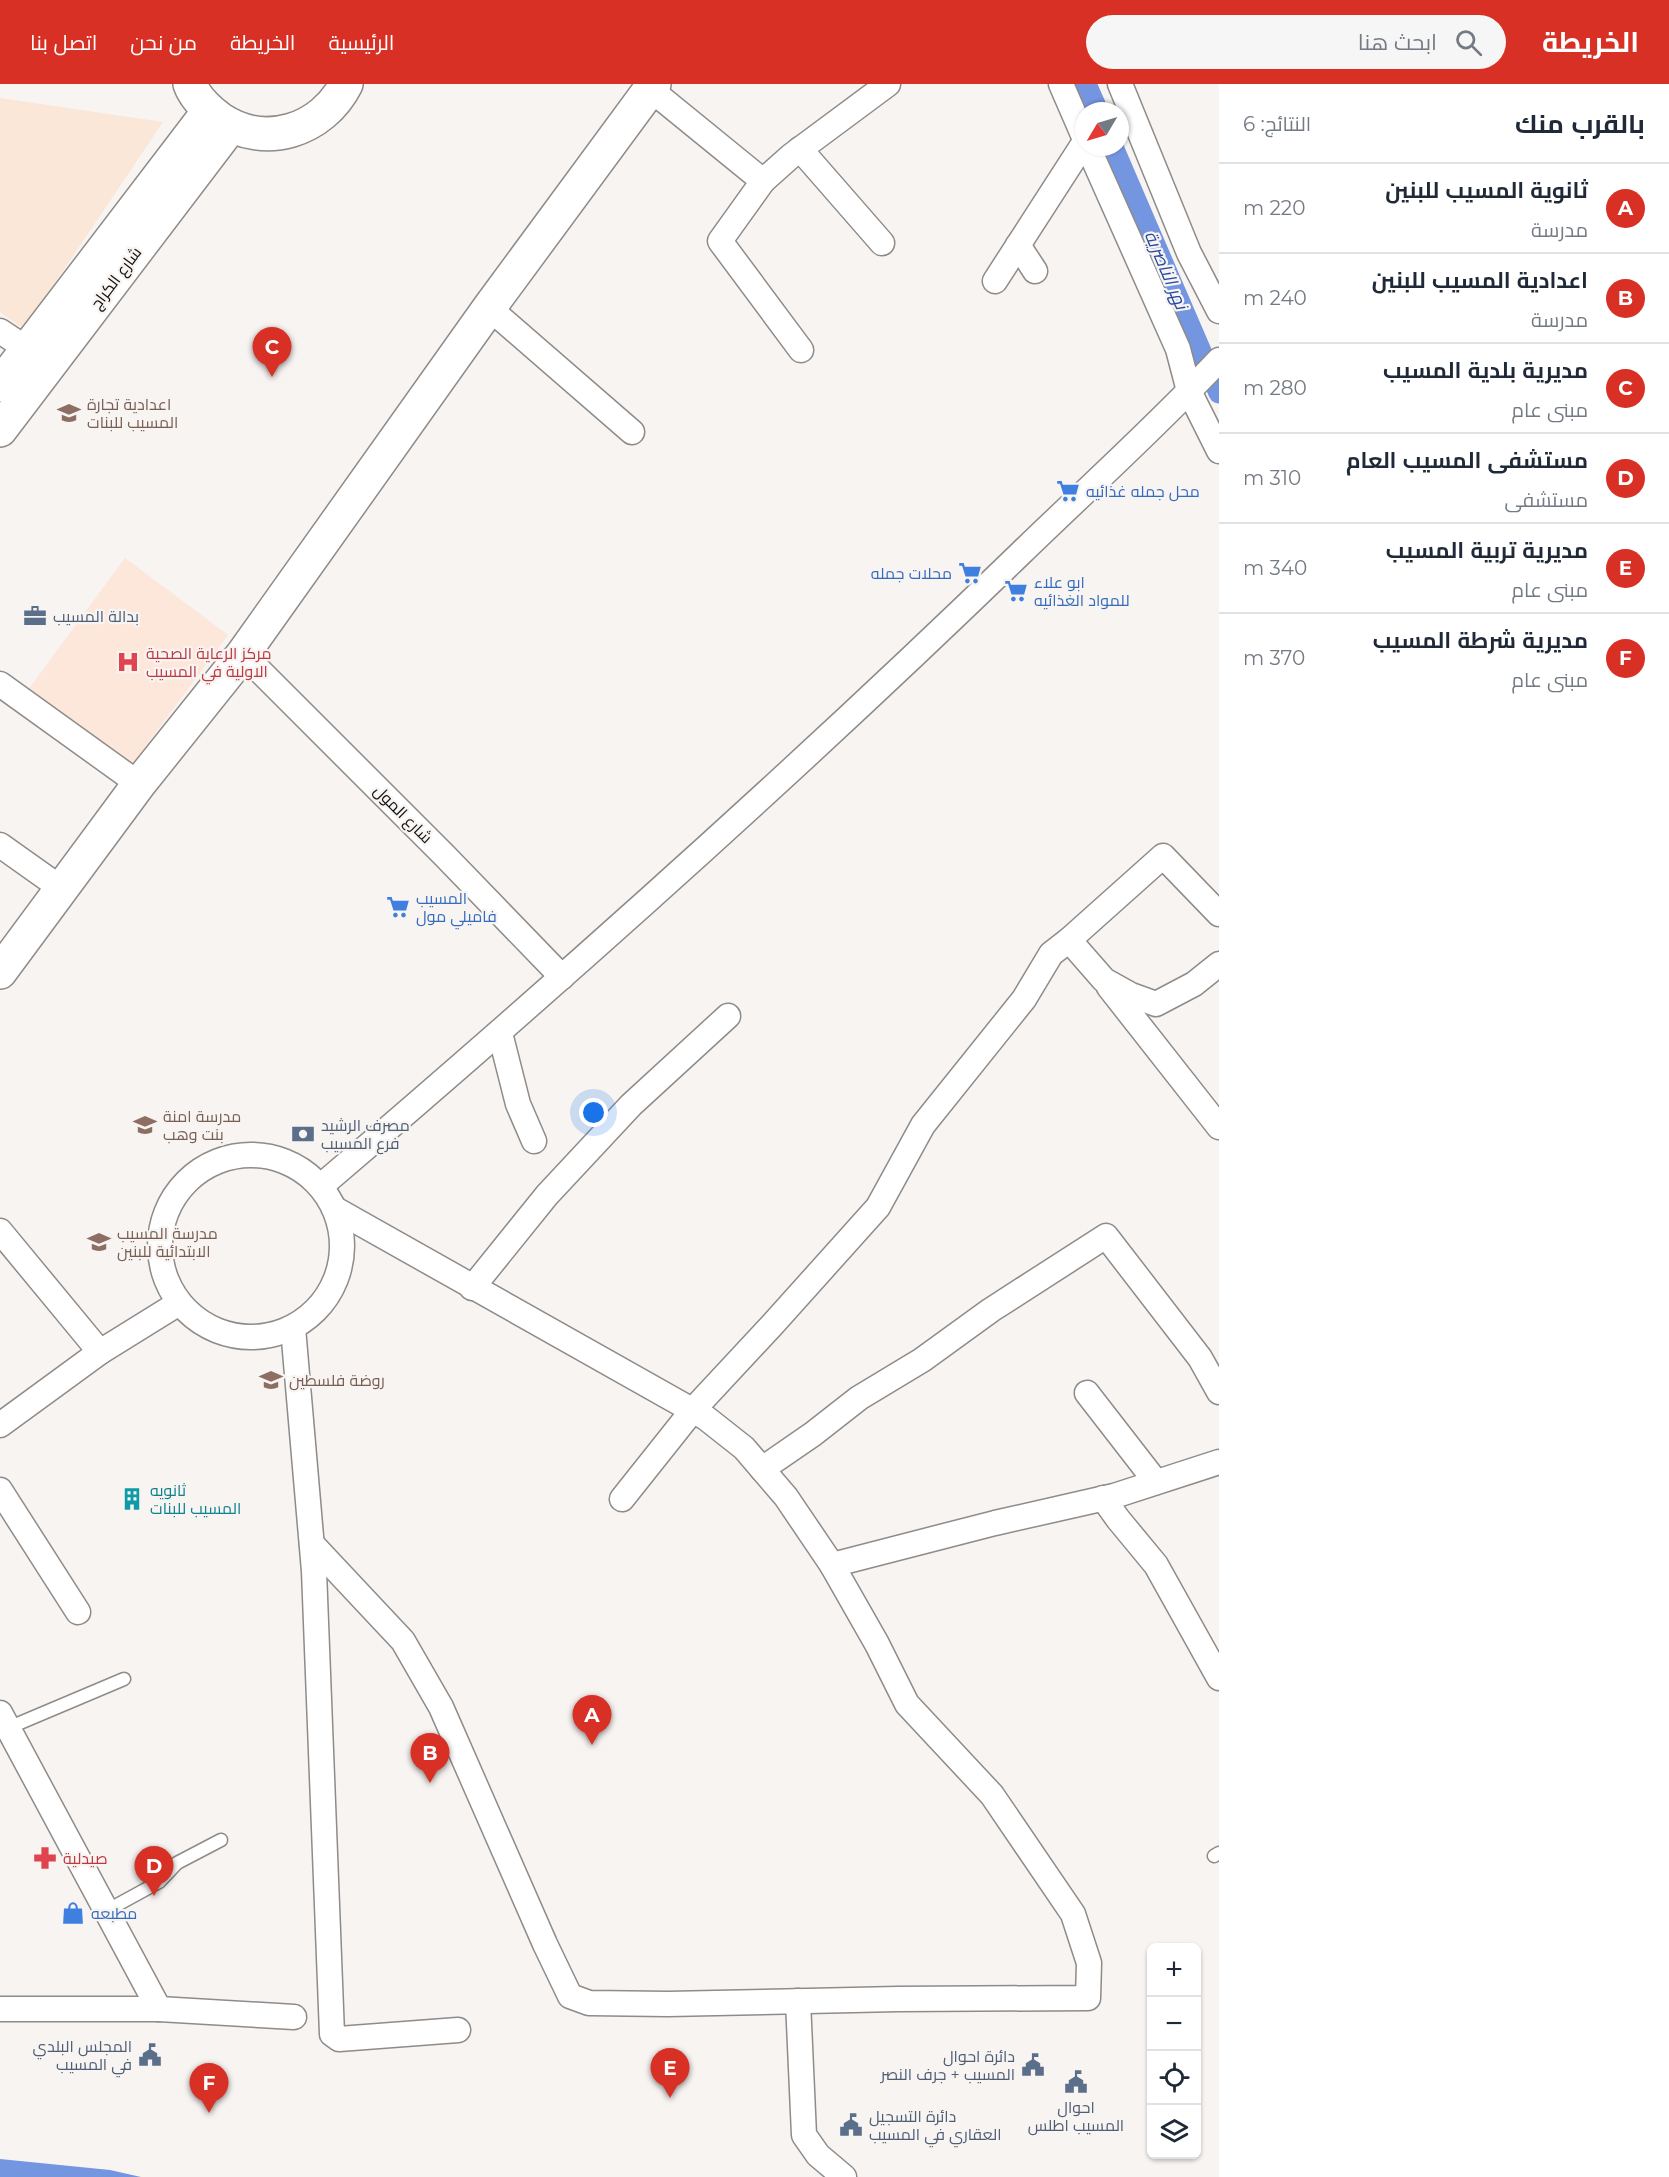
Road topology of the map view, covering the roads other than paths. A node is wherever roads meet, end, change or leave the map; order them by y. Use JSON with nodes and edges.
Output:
{"nodes":[{"id":1,"x":190,"y":84,"type":"edge"},
{"id":2,"x":346,"y":84,"type":"edge"},
{"id":3,"x":888,"y":84,"type":"edge"},
{"id":4,"x":1061,"y":84,"type":"edge"},
{"id":5,"x":1120,"y":84,"type":"edge"},
{"id":6,"x":652,"y":86,"type":"edge"},
{"id":7,"x":1075,"y":116,"type":"edge"},
{"id":8,"x":220,"y":118,"type":"junction"},
{"id":9,"x":800,"y":149,"type":"junction"},
{"id":10,"x":1076,"y":156,"type":"edge"},
{"id":11,"x":1092,"y":156,"type":"edge"},
{"id":12,"x":763,"y":181,"type":"junction"},
{"id":13,"x":882,"y":243,"type":"dead end"},
{"id":14,"x":1018,"y":244,"type":"junction"},
{"id":15,"x":1035,"y":271,"type":"dead end"},
{"id":16,"x":995,"y":281,"type":"dead end"},
{"id":17,"x":489,"y":308,"type":"junction"},
{"id":18,"x":1219,"y":311,"type":"edge"},
{"id":19,"x":0,"y":331,"type":"edge"},
{"id":20,"x":27,"y":349,"type":"junction"},
{"id":21,"x":801,"y":350,"type":"dead end"},
{"id":22,"x":1219,"y":360,"type":"edge"},
{"id":23,"x":0,"y":384,"type":"edge"},
{"id":24,"x":1194,"y":386,"type":"junction"},
{"id":25,"x":0,"y":430,"type":"edge"},
{"id":26,"x":632,"y":432,"type":"dead end"},
{"id":27,"x":1219,"y":451,"type":"edge"},
{"id":28,"x":243,"y":654,"type":"junction"},
{"id":29,"x":0,"y":684,"type":"edge"},
{"id":30,"x":139,"y":784,"type":"junction"},
{"id":31,"x":0,"y":845,"type":"edge"},
{"id":32,"x":62,"y":889,"type":"junction"},
{"id":33,"x":1219,"y":914,"type":"edge"},
{"id":34,"x":1069,"y":940,"type":"junction"},
{"id":35,"x":1219,"y":964,"type":"edge"},
{"id":36,"x":0,"y":971,"type":"edge"},
{"id":37,"x":562,"y":977,"type":"junction"},
{"id":38,"x":1104,"y":980,"type":"junction"},
{"id":39,"x":728,"y":1016,"type":"dead end"},
{"id":40,"x":500,"y":1033,"type":"junction"},
{"id":41,"x":1219,"y":1127,"type":"edge"},
{"id":42,"x":534,"y":1141,"type":"dead end"},
{"id":43,"x":321,"y":1186,"type":"junction"},
{"id":44,"x":335,"y":1209,"type":"junction"},
{"id":45,"x":0,"y":1230,"type":"edge"},
{"id":46,"x":472,"y":1288,"type":"junction"},
{"id":47,"x":179,"y":1303,"type":"junction"},
{"id":48,"x":292,"y":1328,"type":"junction"},
{"id":49,"x":100,"y":1352,"type":"junction"},
{"id":50,"x":1219,"y":1392,"type":"edge"},
{"id":51,"x":1087,"y":1393,"type":"dead end"},
{"id":52,"x":692,"y":1411,"type":"junction"},
{"id":53,"x":0,"y":1425,"type":"edge"},
{"id":54,"x":1219,"y":1462,"type":"edge"},
{"id":55,"x":762,"y":1468,"type":"junction"},
{"id":56,"x":1156,"y":1482,"type":"junction"},
{"id":57,"x":0,"y":1490,"type":"edge"},
{"id":58,"x":1104,"y":1498,"type":"junction"},
{"id":59,"x":622,"y":1499,"type":"dead end"},
{"id":60,"x":312,"y":1544,"type":"junction"},
{"id":61,"x":832,"y":1565,"type":"junction"},
{"id":62,"x":78,"y":1612,"type":"dead end"},
{"id":63,"x":1219,"y":1678,"type":"edge"},
{"id":64,"x":123,"y":1679,"type":"dead end"},
{"id":65,"x":3,"y":1724,"type":"edge"},
{"id":66,"x":220,"y":1840,"type":"dead end"},
{"id":67,"x":106,"y":1911,"type":"junction"},
{"id":68,"x":798,"y":2001,"type":"junction"},
{"id":69,"x":0,"y":2009,"type":"edge"},
{"id":70,"x":159,"y":2009,"type":"junction"},
{"id":71,"x":294,"y":2017,"type":"dead end"},
{"id":72,"x":458,"y":2030,"type":"dead end"},
{"id":73,"x":844,"y":2177,"type":"edge"}],
"edges":[{"from":1,"to":8,"type":"street"},
{"from":2,"to":8,"type":"street"},
{"from":3,"to":9,"type":"street"},
{"from":4,"to":7,"type":"street"},
{"from":5,"to":18,"type":"street"},
{"from":6,"to":12,"type":"street"},
{"from":6,"to":17,"type":"street"},
{"from":8,"to":20,"type":"street","name":"شارع الكراج"},
{"from":8,"to":25,"type":"street","name":"شارع الكراج"},
{"from":9,"to":12,"type":"street"},
{"from":9,"to":13,"type":"street"},
{"from":10,"to":14,"type":"street"},
{"from":11,"to":24,"type":"street"},
{"from":12,"to":21,"type":"street"},
{"from":14,"to":15,"type":"street"},
{"from":14,"to":16,"type":"street"},
{"from":17,"to":26,"type":"street"},
{"from":17,"to":28,"type":"street"},
{"from":19,"to":20,"type":"street"},
{"from":20,"to":23,"type":"street","name":"شارع الكراج"},
{"from":22,"to":24,"type":"street"},
{"from":24,"to":27,"type":"street"},
{"from":24,"to":37,"type":"street"},
{"from":28,"to":30,"type":"street"},
{"from":28,"to":37,"type":"street","name":"شارع المول"},
{"from":29,"to":30,"type":"street"},
{"from":30,"to":32,"type":"street"},
{"from":31,"to":32,"type":"street"},
{"from":32,"to":36,"type":"street"},
{"from":33,"to":34,"type":"street"},
{"from":34,"to":38,"type":"street"},
{"from":34,"to":52,"type":"street"},
{"from":35,"to":38,"type":"street"},
{"from":37,"to":40,"type":"street"},
{"from":38,"to":41,"type":"street"},
{"from":39,"to":46,"type":"street"},
{"from":40,"to":42,"type":"street"},
{"from":40,"to":43,"type":"street"},
{"from":43,"to":44,"type":"street"},
{"from":43,"to":47,"type":"street"},
{"from":44,"to":46,"type":"street"},
{"from":44,"to":48,"type":"street"},
{"from":45,"to":49,"type":"street"},
{"from":46,"to":52,"type":"street"},
{"from":47,"to":48,"type":"street"},
{"from":47,"to":49,"type":"street"},
{"from":48,"to":60,"type":"street"},
{"from":49,"to":53,"type":"street"},
{"from":50,"to":55,"type":"street"},
{"from":51,"to":56,"type":"street"},
{"from":52,"to":55,"type":"street"},
{"from":52,"to":59,"type":"street"},
{"from":54,"to":56,"type":"street"},
{"from":55,"to":61,"type":"street"},
{"from":56,"to":58,"type":"street"},
{"from":57,"to":62,"type":"street"},
{"from":58,"to":61,"type":"street"},
{"from":58,"to":63,"type":"street"},
{"from":60,"to":68,"type":"street"},
{"from":60,"to":72,"type":"street"},
{"from":61,"to":68,"type":"street"},
{"from":64,"to":65,"type":"lane"},
{"from":65,"to":67,"type":"street"},
{"from":66,"to":67,"type":"lane"},
{"from":67,"to":70,"type":"street"},
{"from":68,"to":73,"type":"street"},
{"from":69,"to":70,"type":"street"},
{"from":70,"to":71,"type":"street"}]}
